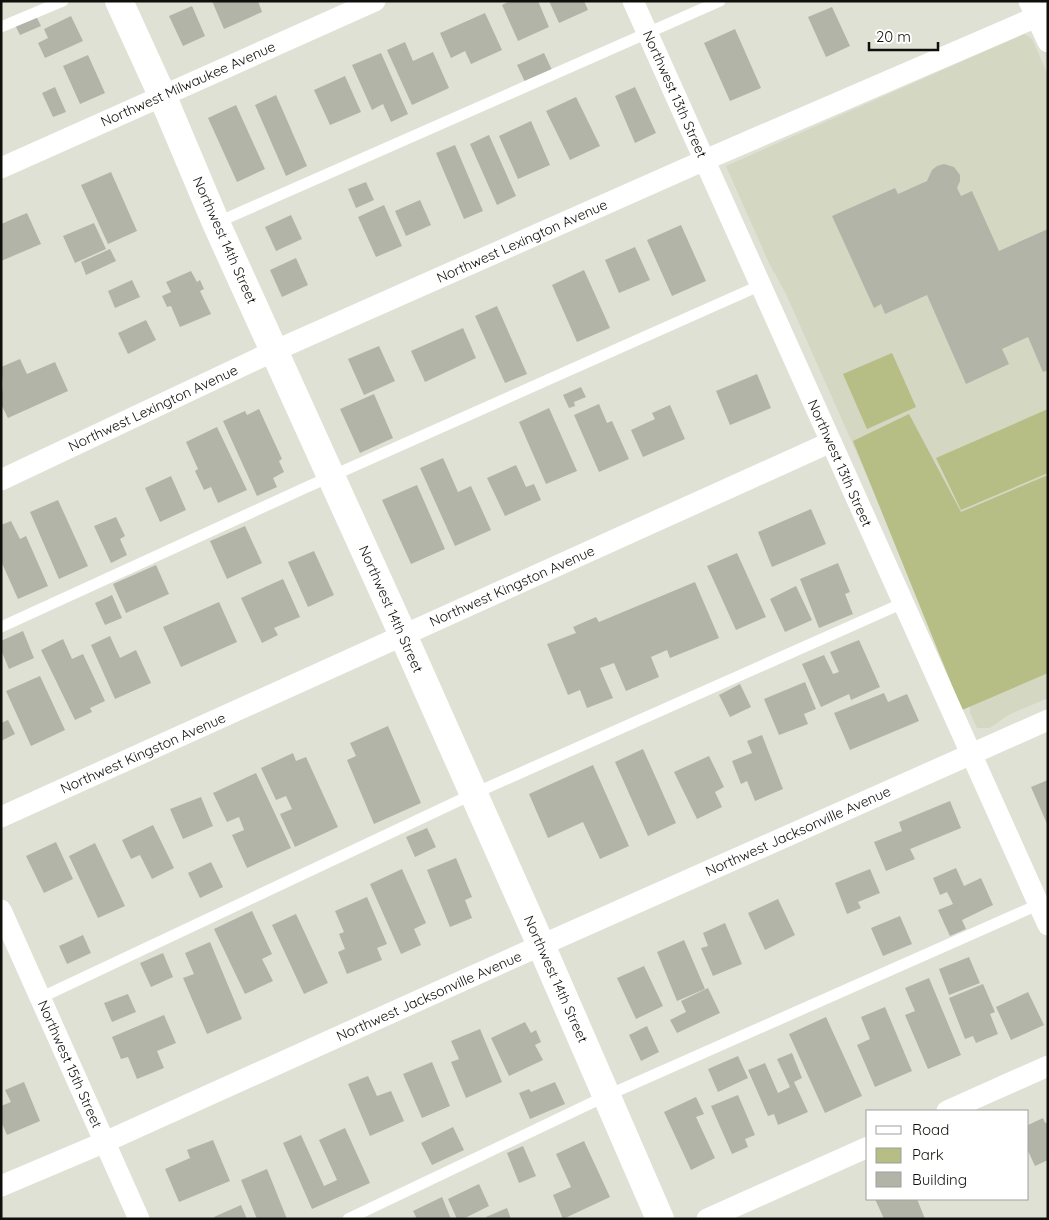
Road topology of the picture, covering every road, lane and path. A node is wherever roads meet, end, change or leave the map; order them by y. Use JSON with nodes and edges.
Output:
{"nodes":[{"id":1,"x":63,"y":1,"type":"edge"},
{"id":2,"x":119,"y":1,"type":"edge"},
{"id":3,"x":375,"y":1,"type":"edge"},
{"id":4,"x":633,"y":1,"type":"edge"},
{"id":5,"x":720,"y":1,"type":"edge"},
{"id":6,"x":1038,"y":10,"type":"edge"},
{"id":7,"x":1,"y":27,"type":"edge"},
{"id":8,"x":648,"y":33,"type":"junction"},
{"id":9,"x":1048,"y":42,"type":"edge"},
{"id":10,"x":162,"y":95,"type":"junction"},
{"id":11,"x":705,"y":160,"type":"junction"},
{"id":12,"x":1,"y":168,"type":"edge"},
{"id":13,"x":216,"y":224,"type":"junction"},
{"id":14,"x":761,"y":285,"type":"junction"},
{"id":15,"x":274,"y":351,"type":"junction"},
{"id":16,"x":831,"y":442,"type":"junction"},
{"id":17,"x":331,"y":476,"type":"junction"},
{"id":18,"x":1,"y":480,"type":"edge"},
{"id":19,"x":903,"y":602,"type":"junction"},
{"id":20,"x":1,"y":627,"type":"edge"},
{"id":21,"x":403,"y":635,"type":"junction"},
{"id":22,"x":1048,"y":720,"type":"edge"},
{"id":23,"x":971,"y":754,"type":"junction"},
{"id":24,"x":473,"y":794,"type":"junction"},
{"id":25,"x":1,"y":817,"type":"edge"},
{"id":26,"x":1043,"y":903,"type":"edge"},
{"id":27,"x":1,"y":910,"type":"edge"},
{"id":28,"x":1048,"y":925,"type":"edge"},
{"id":29,"x":541,"y":945,"type":"junction"},
{"id":30,"x":40,"y":998,"type":"junction"},
{"id":31,"x":1048,"y":1066,"type":"edge"},
{"id":32,"x":606,"y":1096,"type":"junction"},
{"id":33,"x":948,"y":1110,"type":"edge"},
{"id":34,"x":105,"y":1142,"type":"junction"},
{"id":35,"x":866,"y":1148,"type":"edge"},
{"id":36,"x":1,"y":1186,"type":"edge"},
{"id":37,"x":139,"y":1219,"type":"edge"},
{"id":38,"x":348,"y":1219,"type":"edge"},
{"id":39,"x":660,"y":1219,"type":"edge"},
{"id":40,"x":707,"y":1219,"type":"edge"}],
"edges":[{"from":1,"to":7,"type":"lane"},
{"from":2,"to":10,"type":"street","name":"Northwest 14th Street"},
{"from":3,"to":10,"type":"street","name":"Northwest Milwaukee Avenue"},
{"from":4,"to":8,"type":"street","name":"Northwest 13th Street"},
{"from":5,"to":8,"type":"lane"},
{"from":6,"to":9,"type":"street"},
{"from":6,"to":11,"type":"street","name":"Northwest Lexington Avenue"},
{"from":8,"to":11,"type":"street","name":"Northwest 13th Street"},
{"from":8,"to":13,"type":"lane"},
{"from":10,"to":12,"type":"street","name":"Northwest Milwaukee Avenue"},
{"from":10,"to":13,"type":"street","name":"Northwest 14th Street"},
{"from":11,"to":14,"type":"street","name":"Northwest 13th Street"},
{"from":11,"to":15,"type":"street","name":"Northwest Lexington Avenue"},
{"from":13,"to":15,"type":"street","name":"Northwest 14th Street"},
{"from":14,"to":16,"type":"street","name":"Northwest 13th Street"},
{"from":14,"to":17,"type":"lane"},
{"from":15,"to":17,"type":"street","name":"Northwest 14th Street"},
{"from":15,"to":18,"type":"street","name":"Northwest Lexington Avenue"},
{"from":16,"to":19,"type":"street","name":"Northwest 13th Street"},
{"from":16,"to":21,"type":"street","name":"Northwest Kingston Avenue"},
{"from":17,"to":20,"type":"lane"},
{"from":17,"to":21,"type":"street","name":"Northwest 14th Street"},
{"from":19,"to":23,"type":"street","name":"Northwest 13th Street"},
{"from":19,"to":24,"type":"lane"},
{"from":21,"to":24,"type":"street","name":"Northwest 14th Street"},
{"from":21,"to":25,"type":"street","name":"Northwest Kingston Avenue"},
{"from":22,"to":23,"type":"street","name":"Northwest Jacksonville Avenue"},
{"from":23,"to":26,"type":"street","name":"Northwest 13th Street"},
{"from":23,"to":29,"type":"street","name":"Northwest Jacksonville Avenue"},
{"from":24,"to":29,"type":"street","name":"Northwest 14th Street"},
{"from":24,"to":30,"type":"lane"},
{"from":26,"to":28,"type":"street","name":"Northwest 13th Street"},
{"from":26,"to":32,"type":"lane"},
{"from":27,"to":30,"type":"street","name":"Northwest 15th Street"},
{"from":29,"to":32,"type":"street","name":"Northwest 14th Street"},
{"from":29,"to":34,"type":"street","name":"Northwest Jacksonville Avenue"},
{"from":30,"to":34,"type":"street","name":"Northwest 15th Street"},
{"from":31,"to":33,"type":"street"},
{"from":32,"to":38,"type":"lane"},
{"from":32,"to":39,"type":"street","name":"Northwest 14th Street"},
{"from":34,"to":36,"type":"street","name":"Northwest Jacksonville Avenue"},
{"from":34,"to":37,"type":"street","name":"Northwest 15th Street"},
{"from":35,"to":40,"type":"street"}]}
